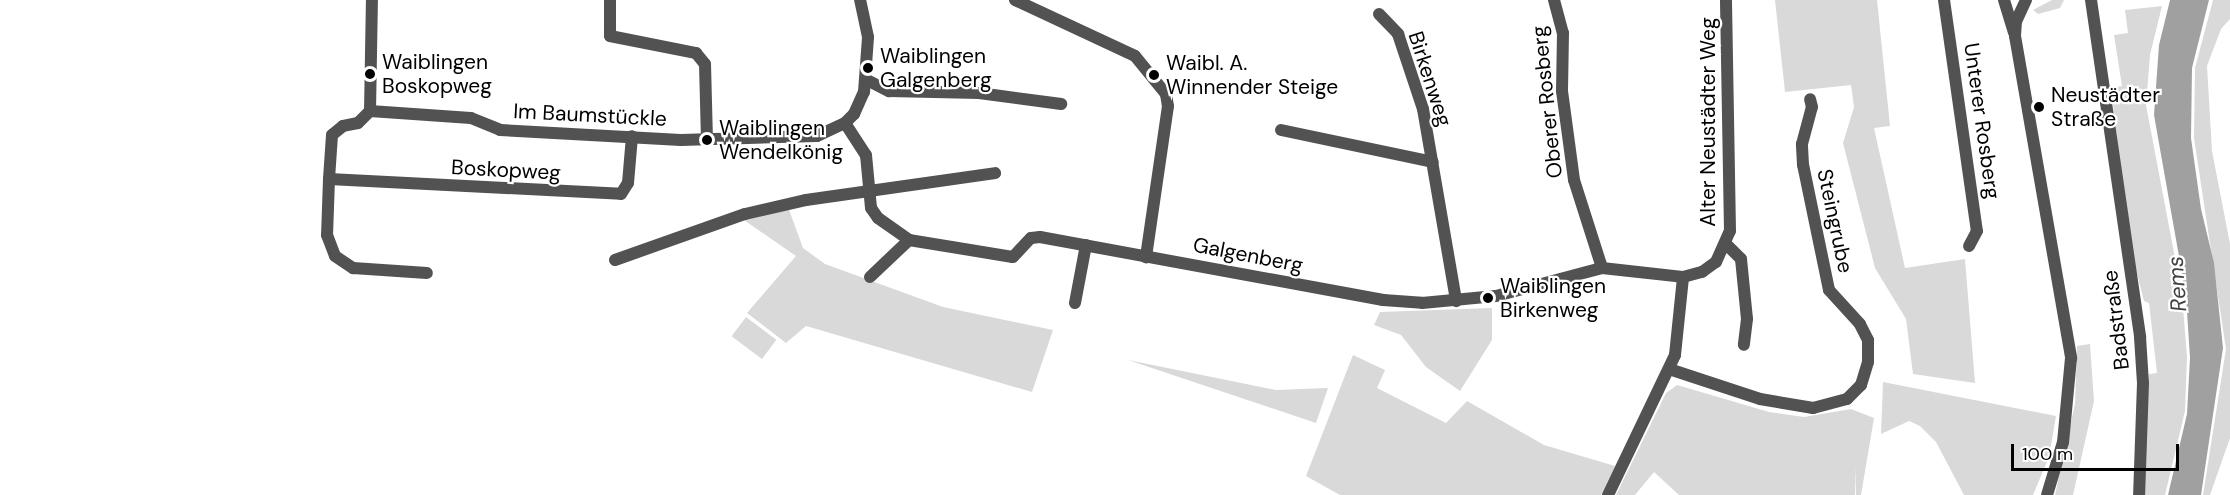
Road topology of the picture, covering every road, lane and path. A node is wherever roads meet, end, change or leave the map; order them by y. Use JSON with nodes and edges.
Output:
{"nodes":[{"id":1,"x":372,"y":0,"type":"edge"},
{"id":2,"x":610,"y":0,"type":"edge"},
{"id":3,"x":860,"y":0,"type":"edge"},
{"id":4,"x":1015,"y":0,"type":"edge"},
{"id":5,"x":1554,"y":0,"type":"edge"},
{"id":6,"x":1726,"y":0,"type":"edge"},
{"id":7,"x":1944,"y":0,"type":"edge"},
{"id":8,"x":2004,"y":0,"type":"edge"},
{"id":9,"x":2026,"y":0,"type":"edge"},
{"id":10,"x":2091,"y":0,"type":"edge"},
{"id":11,"x":1379,"y":14,"type":"dead end"},
{"id":12,"x":2015,"y":36,"type":"junction"},
{"id":13,"x":867,"y":80,"type":"junction"},
{"id":14,"x":1810,"y":99,"type":"dead end"},
{"id":15,"x":1060,"y":104,"type":"dead end"},
{"id":16,"x":370,"y":111,"type":"junction"},
{"id":17,"x":845,"y":123,"type":"junction"},
{"id":18,"x":1281,"y":130,"type":"dead end"},
{"id":19,"x":632,"y":136,"type":"junction"},
{"id":20,"x":707,"y":140,"type":"junction"},
{"id":21,"x":1433,"y":162,"type":"junction"},
{"id":22,"x":995,"y":173,"type":"dead end"},
{"id":23,"x":329,"y":179,"type":"junction"},
{"id":24,"x":868,"y":188,"type":"junction"},
{"id":25,"x":909,"y":240,"type":"junction"},
{"id":26,"x":1726,"y":244,"type":"junction"},
{"id":27,"x":1086,"y":245,"type":"junction"},
{"id":28,"x":1970,"y":246,"type":"dead end"},
{"id":29,"x":1146,"y":256,"type":"junction"},
{"id":30,"x":615,"y":260,"type":"dead end"},
{"id":31,"x":1602,"y":267,"type":"junction"},
{"id":32,"x":427,"y":273,"type":"dead end"},
{"id":33,"x":870,"y":277,"type":"dead end"},
{"id":34,"x":1683,"y":277,"type":"junction"},
{"id":35,"x":1456,"y":301,"type":"junction"},
{"id":36,"x":1076,"y":303,"type":"dead end"},
{"id":37,"x":1744,"y":345,"type":"dead end"},
{"id":38,"x":1669,"y":369,"type":"junction"},
{"id":39,"x":1608,"y":495,"type":"edge"},
{"id":40,"x":2047,"y":495,"type":"edge"},
{"id":41,"x":2139,"y":495,"type":"edge"}],
"edges":[{"from":1,"to":16,"type":"street"},
{"from":2,"to":20,"type":"street"},
{"from":3,"to":13,"type":"street"},
{"from":4,"to":29,"type":"street"},
{"from":5,"to":31,"type":"street","name":"Oberer Rosberg"},
{"from":6,"to":26,"type":"street","name":"Alter Neustädter Weg"},
{"from":7,"to":28,"type":"street","name":"Unterer Rosberg"},
{"from":8,"to":12,"type":"street"},
{"from":9,"to":12,"type":"street"},
{"from":10,"to":41,"type":"street","name":"Badstraße"},
{"from":11,"to":21,"type":"street","name":"Birkenweg"},
{"from":12,"to":40,"type":"street"},
{"from":13,"to":15,"type":"street"},
{"from":13,"to":17,"type":"street"},
{"from":14,"to":38,"type":"street","name":"Steingrube"},
{"from":16,"to":19,"type":"street","name":"Im Baumstückle"},
{"from":16,"to":23,"type":"street"},
{"from":17,"to":20,"type":"street","name":"Im Baumstückle"},
{"from":17,"to":24,"type":"street"},
{"from":18,"to":21,"type":"street","name":"Birkenweg"},
{"from":19,"to":20,"type":"street","name":"Im Baumstückle"},
{"from":19,"to":23,"type":"street","name":"Boskopweg"},
{"from":21,"to":35,"type":"street","name":"Birkenweg"},
{"from":22,"to":24,"type":"street"},
{"from":23,"to":32,"type":"street"},
{"from":24,"to":25,"type":"street"},
{"from":24,"to":30,"type":"street"},
{"from":25,"to":27,"type":"street","name":"Galgenberg"},
{"from":25,"to":33,"type":"street"},
{"from":26,"to":34,"type":"street","name":"Alter Neustädter Weg"},
{"from":26,"to":37,"type":"street","name":"Alter Neustädter Weg"},
{"from":27,"to":29,"type":"street","name":"Galgenberg"},
{"from":27,"to":36,"type":"street"},
{"from":29,"to":35,"type":"street","name":"Galgenberg"},
{"from":31,"to":34,"type":"street","name":"Galgenberg"},
{"from":31,"to":35,"type":"street","name":"Galgenberg"},
{"from":34,"to":38,"type":"street"},
{"from":38,"to":39,"type":"street"}]}
